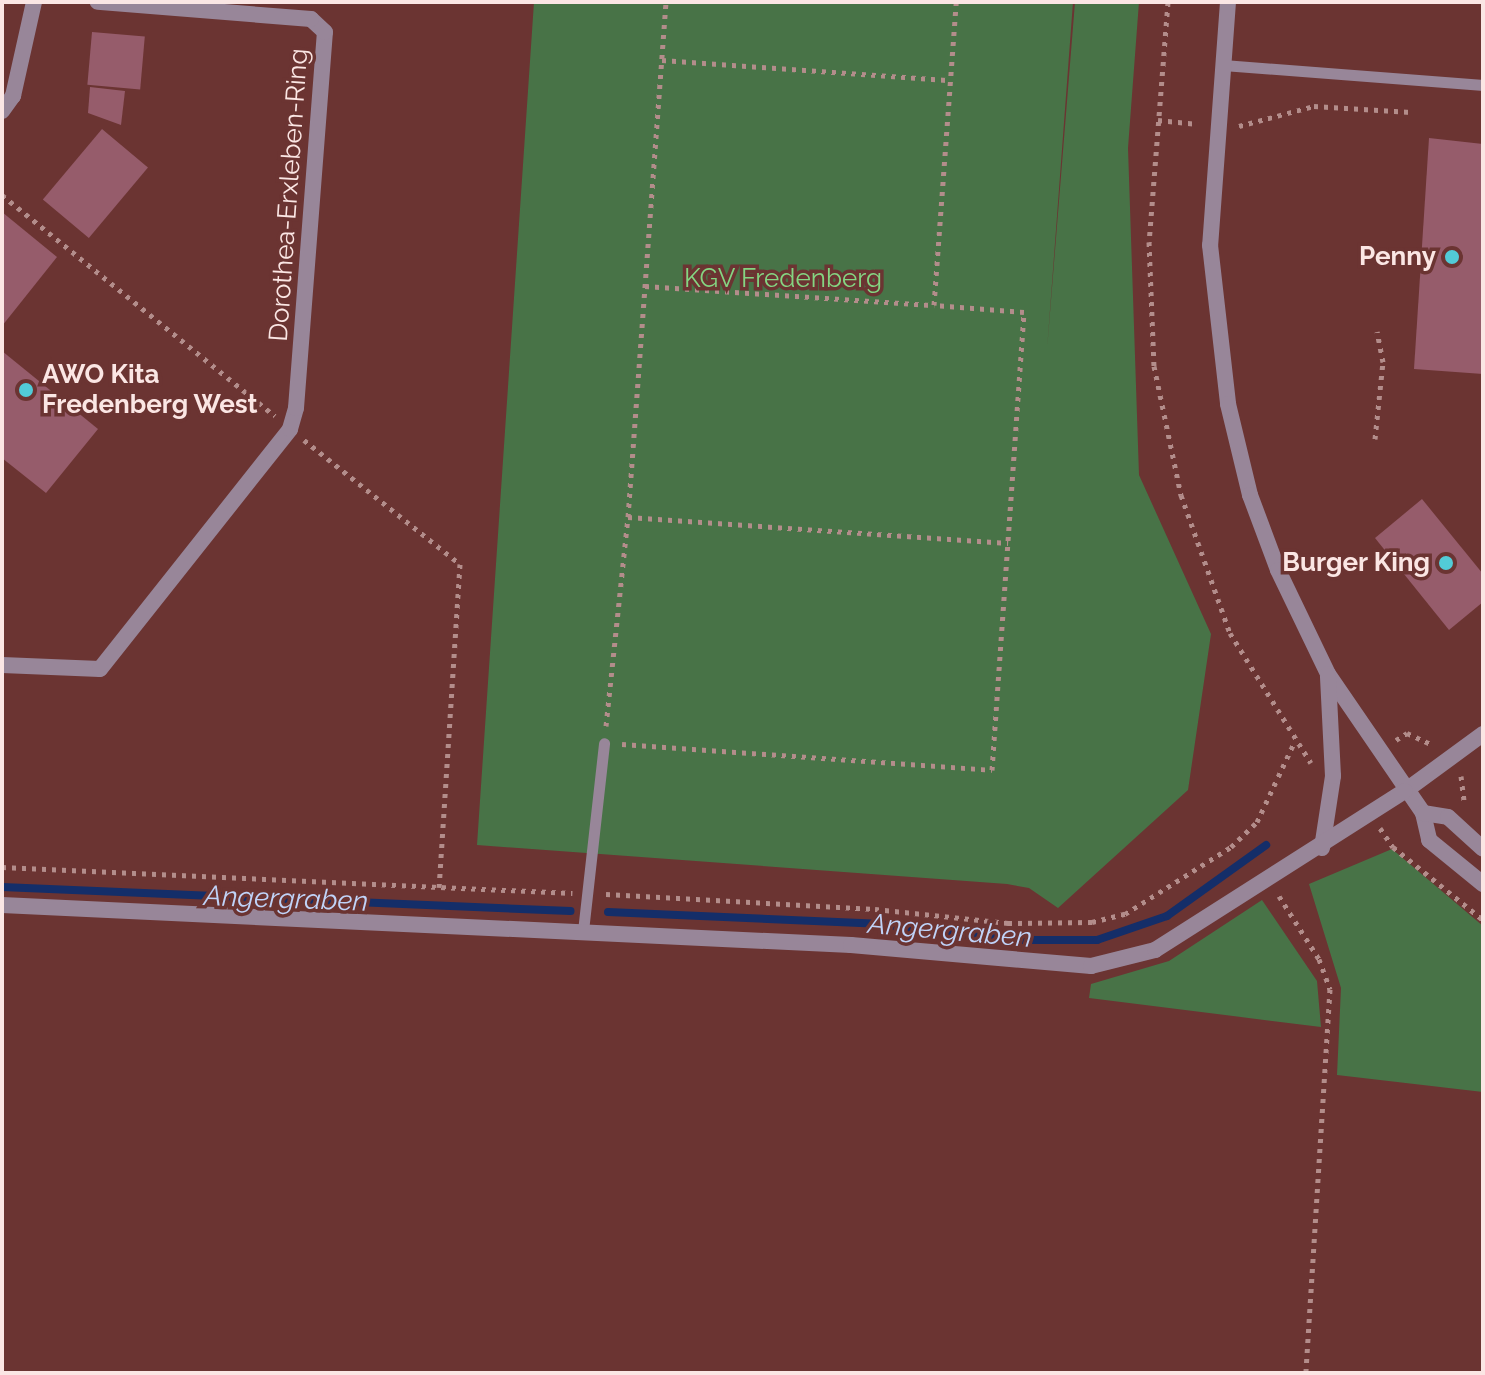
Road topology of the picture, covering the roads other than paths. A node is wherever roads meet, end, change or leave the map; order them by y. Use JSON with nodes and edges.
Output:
{"nodes":[{"id":1,"x":34,"y":2,"type":"edge"},
{"id":2,"x":98,"y":2,"type":"edge"},
{"id":3,"x":1228,"y":2,"type":"edge"},
{"id":4,"x":1223,"y":65,"type":"junction"},
{"id":5,"x":1483,"y":85,"type":"edge"},
{"id":6,"x":2,"y":111,"type":"edge"},
{"id":7,"x":2,"y":665,"type":"edge"},
{"id":8,"x":1328,"y":674,"type":"junction"},
{"id":9,"x":1483,"y":734,"type":"edge"},
{"id":10,"x":604,"y":743,"type":"road end"},
{"id":11,"x":1405,"y":791,"type":"junction"},
{"id":12,"x":1423,"y":813,"type":"junction"},
{"id":13,"x":1322,"y":848,"type":"junction"},
{"id":14,"x":1483,"y":849,"type":"edge"},
{"id":15,"x":1483,"y":884,"type":"edge"},
{"id":16,"x":2,"y":905,"type":"edge"},
{"id":17,"x":583,"y":931,"type":"junction"}],
"edges":[{"from":1,"to":6,"type":"street"},
{"from":2,"to":7,"type":"street","name":"Dorothea-Erxleben-Ring"},
{"from":3,"to":4,"type":"street"},
{"from":4,"to":5,"type":"lane"},
{"from":4,"to":8,"type":"street"},
{"from":8,"to":11,"type":"street"},
{"from":8,"to":13,"type":"street"},
{"from":9,"to":11,"type":"street"},
{"from":10,"to":17,"type":"lane"},
{"from":11,"to":12,"type":"street"},
{"from":11,"to":13,"type":"street"},
{"from":12,"to":14,"type":"street"},
{"from":12,"to":15,"type":"street"},
{"from":13,"to":17,"type":"street"},
{"from":16,"to":17,"type":"street"}]}
